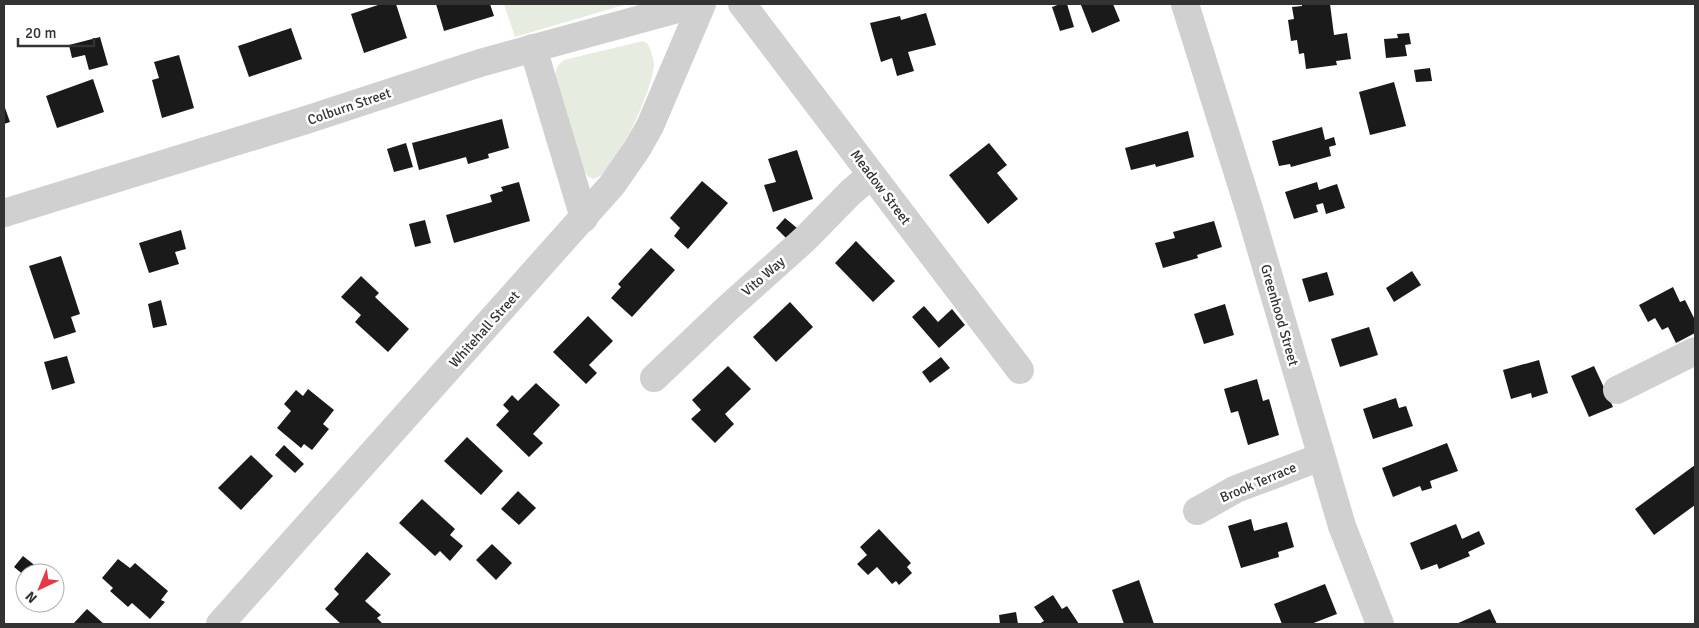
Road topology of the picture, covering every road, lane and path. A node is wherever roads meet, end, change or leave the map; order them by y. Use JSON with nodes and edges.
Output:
{"nodes":[{"id":1,"x":696,"y":4,"type":"edge"},
{"id":2,"x":702,"y":4,"type":"edge"},
{"id":3,"x":742,"y":4,"type":"edge"},
{"id":4,"x":1185,"y":4,"type":"edge"},
{"id":5,"x":533,"y":48,"type":"junction"},
{"id":6,"x":871,"y":175,"type":"junction"},
{"id":7,"x":4,"y":213,"type":"edge"},
{"id":8,"x":584,"y":218,"type":"junction"},
{"id":9,"x":1695,"y":351,"type":"edge"},
{"id":10,"x":1020,"y":370,"type":"dead end"},
{"id":11,"x":654,"y":378,"type":"dead end"},
{"id":12,"x":1617,"y":390,"type":"dead end"},
{"id":13,"x":1321,"y":457,"type":"junction"},
{"id":14,"x":1197,"y":510,"type":"dead end"},
{"id":15,"x":220,"y":624,"type":"edge"},
{"id":16,"x":1380,"y":624,"type":"edge"}],
"edges":[{"from":1,"to":5,"type":"street","name":"Colburn Street"},
{"from":2,"to":8,"type":"street","name":"Whitehall Street"},
{"from":3,"to":6,"type":"street","name":"Meadow Street"},
{"from":4,"to":13,"type":"street","name":"Greenhood Street"},
{"from":5,"to":7,"type":"street","name":"Colburn Street"},
{"from":5,"to":8,"type":"street"},
{"from":6,"to":10,"type":"street","name":"Meadow Street"},
{"from":6,"to":11,"type":"street","name":"Vito Way"},
{"from":8,"to":15,"type":"street","name":"Whitehall Street"},
{"from":9,"to":12,"type":"street"},
{"from":13,"to":14,"type":"street","name":"Brook Terrace"},
{"from":13,"to":16,"type":"street","name":"Greenhood Street"}]}
